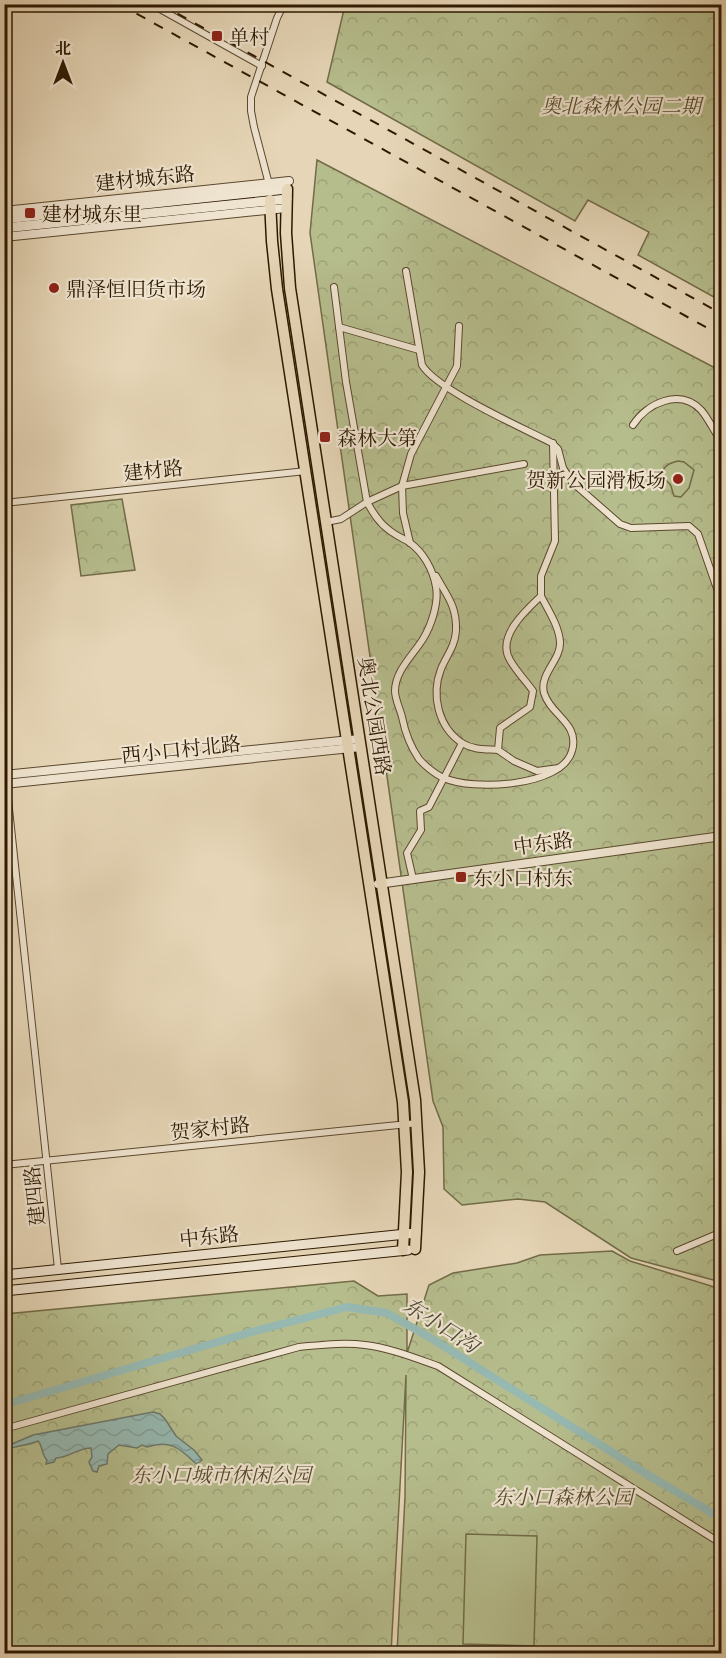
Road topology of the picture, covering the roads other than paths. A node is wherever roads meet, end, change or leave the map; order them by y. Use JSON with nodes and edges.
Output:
{"nodes":[{"id":1,"x":151,"y":4,"type":"edge"},
{"id":2,"x":284,"y":4,"type":"edge"},
{"id":3,"x":262,"y":66,"type":"junction"},
{"id":4,"x":267,"y":172,"type":"junction"},
{"id":5,"x":278,"y":182,"type":"junction"},
{"id":6,"x":287,"y":194,"type":"junction"},
{"id":7,"x":270,"y":196,"type":"junction"},
{"id":8,"x":4,"y":211,"type":"edge"},
{"id":9,"x":4,"y":219,"type":"edge"},
{"id":10,"x":4,"y":228,"type":"edge"},
{"id":11,"x":4,"y":237,"type":"edge"},
{"id":12,"x":406,"y":271,"type":"dead end"},
{"id":13,"x":334,"y":287,"type":"dead end"},
{"id":14,"x":459,"y":326,"type":"dead end"},
{"id":15,"x":339,"y":327,"type":"junction"},
{"id":16,"x":419,"y":350,"type":"junction"},
{"id":17,"x":447,"y":388,"type":"junction"},
{"id":18,"x":633,"y":425,"type":"dead end"},
{"id":19,"x":722,"y":441,"type":"edge"},
{"id":20,"x":552,"y":443,"type":"junction"},
{"id":21,"x":524,"y":464,"type":"dead end"},
{"id":22,"x":306,"y":471,"type":"junction"},
{"id":23,"x":402,"y":486,"type":"junction"},
{"id":24,"x":367,"y":502,"type":"junction"},
{"id":25,"x":4,"y":503,"type":"edge"},
{"id":26,"x":326,"y":522,"type":"junction"},
{"id":27,"x":410,"y":543,"type":"junction"},
{"id":28,"x":427,"y":559,"type":"junction"},
{"id":29,"x":722,"y":570,"type":"edge"},
{"id":30,"x":713,"y":576,"type":"junction"},
{"id":31,"x":541,"y":596,"type":"junction"},
{"id":32,"x":722,"y":603,"type":"edge"},
{"id":33,"x":360,"y":743,"type":"junction"},
{"id":34,"x":462,"y":743,"type":"junction"},
{"id":35,"x":348,"y":744,"type":"junction"},
{"id":36,"x":498,"y":750,"type":"junction"},
{"id":37,"x":4,"y":762,"type":"edge"},
{"id":38,"x":561,"y":767,"type":"junction"},
{"id":39,"x":444,"y":778,"type":"junction"},
{"id":40,"x":5,"y":780,"type":"edge"},
{"id":41,"x":722,"y":836,"type":"edge"},
{"id":42,"x":413,"y":879,"type":"junction"},
{"id":43,"x":382,"y":883,"type":"junction"},
{"id":44,"x":370,"y":885,"type":"junction"},
{"id":45,"x":418,"y":1123,"type":"junction"},
{"id":46,"x":406,"y":1124,"type":"junction"},
{"id":47,"x":46,"y":1161,"type":"junction"},
{"id":48,"x":4,"y":1165,"type":"edge"},
{"id":49,"x":722,"y":1232,"type":"edge"},
{"id":50,"x":416,"y":1233,"type":"junction"},
{"id":51,"x":404,"y":1234,"type":"junction"},
{"id":52,"x":415,"y":1249,"type":"joint"},
{"id":53,"x":403,"y":1250,"type":"junction"},
{"id":54,"x":677,"y":1251,"type":"dead end"},
{"id":55,"x":58,"y":1269,"type":"junction"},
{"id":56,"x":4,"y":1275,"type":"edge"},
{"id":57,"x":4,"y":1291,"type":"edge"},
{"id":58,"x":4,"y":1429,"type":"edge"},
{"id":59,"x":722,"y":1544,"type":"edge"}],
"edges":[{"from":1,"to":3,"type":"street"},
{"from":2,"to":3,"type":"street"},
{"from":3,"to":4,"type":"street"},
{"from":4,"to":5,"type":"street"},
{"from":4,"to":7,"type":"street"},
{"from":5,"to":6,"type":"street","name":"建材城东路"},
{"from":5,"to":7,"type":"street","name":"建材城东路"},
{"from":6,"to":7,"type":"main road","name":"建材城东路"},
{"from":6,"to":26,"type":"main road","name":"奥北公园西路"},
{"from":7,"to":8,"type":"street","name":"建材城东路"},
{"from":7,"to":9,"type":"main road","name":"建材城东路"},
{"from":7,"to":10,"type":"main road","name":"建材城东路"},
{"from":7,"to":11,"type":"street","name":"建材城东路"},
{"from":7,"to":22,"type":"main road","name":"奥北公园西路"},
{"from":12,"to":16,"type":"street"},
{"from":13,"to":15,"type":"street"},
{"from":14,"to":17,"type":"street"},
{"from":15,"to":16,"type":"street"},
{"from":15,"to":24,"type":"street"},
{"from":16,"to":17,"type":"street"},
{"from":17,"to":20,"type":"street"},
{"from":17,"to":23,"type":"street"},
{"from":18,"to":19,"type":"street"},
{"from":20,"to":30,"type":"street"},
{"from":20,"to":31,"type":"street"},
{"from":21,"to":23,"type":"street"},
{"from":22,"to":25,"type":"street","name":"建材路"},
{"from":22,"to":35,"type":"main road","name":"奥北公园西路"},
{"from":23,"to":24,"type":"street"},
{"from":23,"to":27,"type":"street"},
{"from":24,"to":26,"type":"street"},
{"from":24,"to":27,"type":"street"},
{"from":26,"to":33,"type":"main road","name":"奥北公园西路"},
{"from":27,"to":28,"type":"street"},
{"from":28,"to":34,"type":"street"},
{"from":28,"to":39,"type":"street"},
{"from":29,"to":30,"type":"street"},
{"from":30,"to":32,"type":"street"},
{"from":31,"to":36,"type":"street"},
{"from":31,"to":38,"type":"street"},
{"from":33,"to":35,"type":"street","name":"西小口村北路"},
{"from":33,"to":43,"type":"main road","name":"奥北公园西路"},
{"from":34,"to":36,"type":"street"},
{"from":34,"to":39,"type":"street"},
{"from":35,"to":40,"type":"street","name":"西小口村北路"},
{"from":35,"to":44,"type":"main road","name":"奥北公园西路"},
{"from":36,"to":38,"type":"street"},
{"from":37,"to":40,"type":"street","name":"建四路"},
{"from":38,"to":39,"type":"street"},
{"from":39,"to":42,"type":"street"},
{"from":40,"to":47,"type":"street","name":"建四路"},
{"from":41,"to":42,"type":"street","name":"中东路"},
{"from":42,"to":43,"type":"street","name":"中东路"},
{"from":43,"to":44,"type":"street","name":"中东路"},
{"from":43,"to":45,"type":"main road","name":"奥北公园西路"},
{"from":44,"to":46,"type":"main road","name":"奥北公园西路"},
{"from":45,"to":46,"type":"street","name":"贺家村路"},
{"from":45,"to":50,"type":"main road","name":"奥北公园西路"},
{"from":46,"to":47,"type":"street","name":"贺家村路"},
{"from":46,"to":51,"type":"main road","name":"奥北公园西路"},
{"from":47,"to":48,"type":"street","name":"贺家村路"},
{"from":47,"to":55,"type":"street","name":"建四路"},
{"from":49,"to":54,"type":"street"},
{"from":50,"to":51,"type":"main road","name":"中东路"},
{"from":50,"to":52,"type":"main road","name":"奥北公园西路"},
{"from":51,"to":53,"type":"main road","name":"奥北公园西路"},
{"from":51,"to":55,"type":"main road","name":"中东路"},
{"from":52,"to":53,"type":"main road","name":"中东路"},
{"from":53,"to":57,"type":"main road","name":"中东路"},
{"from":55,"to":56,"type":"main road","name":"中东路"},
{"from":58,"to":59,"type":"street"}]}
